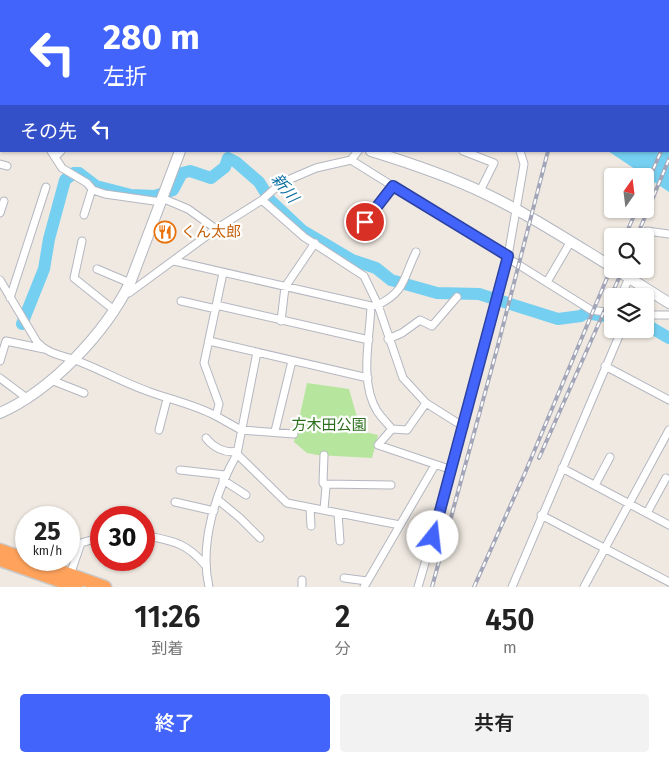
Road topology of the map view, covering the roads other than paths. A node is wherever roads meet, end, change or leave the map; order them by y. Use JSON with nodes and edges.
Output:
{"nodes":[{"id":1,"x":180,"y":152,"type":"edge"},
{"id":2,"x":357,"y":152,"type":"edge"},
{"id":3,"x":378,"y":152,"type":"edge"},
{"id":4,"x":466,"y":152,"type":"edge"},
{"id":5,"x":520,"y":152,"type":"edge"},
{"id":6,"x":53,"y":154,"type":"edge"},
{"id":7,"x":351,"y":160,"type":"junction"},
{"id":8,"x":393,"y":186,"type":"junction"},
{"id":9,"x":46,"y":187,"type":"dead end"},
{"id":10,"x":92,"y":189,"type":"junction"},
{"id":11,"x":480,"y":191,"type":"junction"},
{"id":12,"x":162,"y":199,"type":"junction"},
{"id":13,"x":263,"y":199,"type":"junction"},
{"id":14,"x":4,"y":201,"type":"dead end"},
{"id":15,"x":518,"y":210,"type":"junction"},
{"id":16,"x":0,"y":213,"type":"edge"},
{"id":17,"x":84,"y":215,"type":"dead end"},
{"id":18,"x":365,"y":222,"type":"dead end"},
{"id":19,"x":216,"y":229,"type":"junction"},
{"id":20,"x":654,"y":231,"type":"edge"},
{"id":21,"x":669,"y":234,"type":"edge"},
{"id":22,"x":82,"y":241,"type":"dead end"},
{"id":23,"x":571,"y":241,"type":"junction"},
{"id":24,"x":315,"y":243,"type":"junction"},
{"id":25,"x":416,"y":252,"type":"dead end"},
{"id":26,"x":508,"y":256,"type":"junction"},
{"id":27,"x":174,"y":260,"type":"junction"},
{"id":28,"x":604,"y":262,"type":"edge"},
{"id":29,"x":97,"y":269,"type":"dead end"},
{"id":30,"x":223,"y":273,"type":"junction"},
{"id":31,"x":637,"y":278,"type":"edge"},
{"id":32,"x":0,"y":280,"type":"edge"},
{"id":33,"x":130,"y":282,"type":"junction"},
{"id":34,"x":547,"y":282,"type":"junction"},
{"id":35,"x":285,"y":287,"type":"junction"},
{"id":36,"x":125,"y":293,"type":"junction"},
{"id":37,"x":457,"y":297,"type":"dead end"},
{"id":38,"x":10,"y":298,"type":"junction"},
{"id":39,"x":181,"y":301,"type":"dead end"},
{"id":40,"x":669,"y":304,"type":"edge"},
{"id":41,"x":374,"y":305,"type":"junction"},
{"id":42,"x":216,"y":307,"type":"junction"},
{"id":43,"x":114,"y":310,"type":"junction"},
{"id":44,"x":604,"y":312,"type":"edge"},
{"id":45,"x":654,"y":314,"type":"edge"},
{"id":46,"x":669,"y":315,"type":"edge"},
{"id":47,"x":281,"y":320,"type":"junction"},
{"id":48,"x":618,"y":338,"type":"edge"},
{"id":49,"x":388,"y":339,"type":"junction"},
{"id":50,"x":369,"y":340,"type":"junction"},
{"id":51,"x":209,"y":341,"type":"junction"},
{"id":52,"x":44,"y":349,"type":"junction"},
{"id":53,"x":256,"y":352,"type":"junction"},
{"id":54,"x":72,"y":359,"type":"junction"},
{"id":55,"x":0,"y":361,"type":"edge"},
{"id":56,"x":292,"y":361,"type":"junction"},
{"id":57,"x":606,"y":366,"type":"junction"},
{"id":58,"x":0,"y":378,"type":"edge"},
{"id":59,"x":368,"y":378,"type":"junction"},
{"id":60,"x":51,"y":380,"type":"junction"},
{"id":61,"x":84,"y":393,"type":"dead end"},
{"id":62,"x":28,"y":399,"type":"junction"},
{"id":63,"x":167,"y":399,"type":"junction"},
{"id":64,"x":669,"y":400,"type":"edge"},
{"id":65,"x":426,"y":403,"type":"junction"},
{"id":66,"x":0,"y":413,"type":"edge"},
{"id":67,"x":216,"y":416,"type":"junction"},
{"id":68,"x":464,"y":427,"type":"junction"},
{"id":69,"x":392,"y":429,"type":"junction"},
{"id":70,"x":159,"y":430,"type":"dead end"},
{"id":71,"x":241,"y":430,"type":"junction"},
{"id":72,"x":669,"y":430,"type":"edge"},
{"id":73,"x":275,"y":432,"type":"junction"},
{"id":74,"x":294,"y":434,"type":"dead end"},
{"id":75,"x":206,"y":438,"type":"dead end"},
{"id":76,"x":237,"y":453,"type":"junction"},
{"id":77,"x":324,"y":455,"type":"dead end"},
{"id":78,"x":610,"y":457,"type":"dead end"},
{"id":79,"x":435,"y":465,"type":"junction"},
{"id":80,"x":562,"y":468,"type":"junction"},
{"id":81,"x":180,"y":470,"type":"dead end"},
{"id":82,"x":452,"y":470,"type":"junction"},
{"id":83,"x":224,"y":478,"type":"junction"},
{"id":84,"x":666,"y":478,"type":"dead end"},
{"id":85,"x":324,"y":484,"type":"junction"},
{"id":86,"x":392,"y":485,"type":"dead end"},
{"id":87,"x":595,"y":485,"type":"junction"},
{"id":88,"x":246,"y":495,"type":"dead end"},
{"id":89,"x":217,"y":499,"type":"junction"},
{"id":90,"x":175,"y":502,"type":"dead end"},
{"id":91,"x":629,"y":503,"type":"junction"},
{"id":92,"x":310,"y":508,"type":"junction"},
{"id":93,"x":324,"y":509,"type":"junction"},
{"id":94,"x":214,"y":511,"type":"junction"},
{"id":95,"x":647,"y":513,"type":"junction"},
{"id":96,"x":338,"y":514,"type":"junction"},
{"id":97,"x":541,"y":515,"type":"junction"},
{"id":98,"x":400,"y":525,"type":"junction"},
{"id":99,"x":311,"y":526,"type":"dead end"},
{"id":100,"x":669,"y":526,"type":"edge"},
{"id":101,"x":155,"y":537,"type":"edge"},
{"id":102,"x":260,"y":538,"type":"dead end"},
{"id":103,"x":90,"y":539,"type":"edge"},
{"id":104,"x":340,"y":541,"type":"dead end"},
{"id":105,"x":80,"y":545,"type":"edge"},
{"id":106,"x":606,"y":548,"type":"junction"},
{"id":107,"x":0,"y":550,"type":"edge"},
{"id":108,"x":15,"y":555,"type":"edge"},
{"id":109,"x":0,"y":560,"type":"edge"},
{"id":110,"x":205,"y":565,"type":"junction"},
{"id":111,"x":60,"y":571,"type":"edge"},
{"id":112,"x":71,"y":571,"type":"edge"},
{"id":113,"x":70,"y":575,"type":"junction"},
{"id":114,"x":344,"y":578,"type":"dead end"},
{"id":115,"x":669,"y":582,"type":"edge"},
{"id":116,"x":366,"y":584,"type":"edge"},
{"id":117,"x":78,"y":587,"type":"edge"},
{"id":118,"x":105,"y":587,"type":"edge"},
{"id":119,"x":209,"y":587,"type":"edge"},
{"id":120,"x":418,"y":587,"type":"edge"},
{"id":121,"x":513,"y":587,"type":"edge"},
{"id":122,"x":584,"y":587,"type":"edge"}],
"edges":[{"from":1,"to":12,"type":"street"},
{"from":2,"to":7,"type":"street"},
{"from":3,"to":11,"type":"street"},
{"from":4,"to":11,"type":"street"},
{"from":5,"to":15,"type":"street"},
{"from":6,"to":10,"type":"street"},
{"from":7,"to":8,"type":"street"},
{"from":7,"to":13,"type":"street"},
{"from":8,"to":18,"type":"street"},
{"from":8,"to":26,"type":"street"},
{"from":9,"to":38,"type":"street"},
{"from":10,"to":12,"type":"street"},
{"from":10,"to":17,"type":"street"},
{"from":11,"to":15,"type":"street"},
{"from":12,"to":19,"type":"street"},
{"from":12,"to":33,"type":"street"},
{"from":13,"to":19,"type":"street"},
{"from":13,"to":24,"type":"street"},
{"from":14,"to":16,"type":"street"},
{"from":15,"to":23,"type":"street"},
{"from":15,"to":26,"type":"street"},
{"from":19,"to":27,"type":"street"},
{"from":20,"to":21,"type":"street"},
{"from":22,"to":43,"type":"street"},
{"from":23,"to":28,"type":"street"},
{"from":23,"to":34,"type":"street"},
{"from":24,"to":35,"type":"street"},
{"from":24,"to":41,"type":"street"},
{"from":25,"to":41,"type":"street"},
{"from":26,"to":34,"type":"street"},
{"from":26,"to":68,"type":"street"},
{"from":27,"to":30,"type":"street"},
{"from":27,"to":36,"type":"street"},
{"from":29,"to":33,"type":"street"},
{"from":30,"to":35,"type":"street"},
{"from":30,"to":42,"type":"street"},
{"from":31,"to":40,"type":"street"},
{"from":32,"to":38,"type":"street"},
{"from":33,"to":36,"type":"street"},
{"from":34,"to":44,"type":"street"},
{"from":35,"to":41,"type":"street"},
{"from":35,"to":47,"type":"street"},
{"from":36,"to":43,"type":"street"},
{"from":37,"to":49,"type":"street"},
{"from":38,"to":52,"type":"street"},
{"from":39,"to":42,"type":"street"},
{"from":41,"to":49,"type":"street"},
{"from":41,"to":50,"type":"street"},
{"from":42,"to":47,"type":"street"},
{"from":42,"to":51,"type":"street"},
{"from":43,"to":54,"type":"street"},
{"from":45,"to":46,"type":"street"},
{"from":47,"to":50,"type":"street"},
{"from":48,"to":57,"type":"street"},
{"from":49,"to":65,"type":"street"},
{"from":50,"to":59,"type":"street"},
{"from":51,"to":53,"type":"street"},
{"from":51,"to":67,"type":"street"},
{"from":52,"to":54,"type":"street"},
{"from":52,"to":55,"type":"street"},
{"from":53,"to":56,"type":"street"},
{"from":53,"to":71,"type":"street"},
{"from":54,"to":60,"type":"street"},
{"from":54,"to":63,"type":"street"},
{"from":56,"to":59,"type":"street"},
{"from":56,"to":73,"type":"street"},
{"from":57,"to":64,"type":"street"},
{"from":57,"to":80,"type":"street"},
{"from":58,"to":62,"type":"street"},
{"from":59,"to":69,"type":"street"},
{"from":60,"to":61,"type":"street"},
{"from":60,"to":62,"type":"street"},
{"from":62,"to":66,"type":"street"},
{"from":63,"to":67,"type":"street"},
{"from":63,"to":70,"type":"street"},
{"from":65,"to":68,"type":"street"},
{"from":65,"to":69,"type":"street"},
{"from":67,"to":71,"type":"street"},
{"from":68,"to":82,"type":"street"},
{"from":69,"to":79,"type":"street"},
{"from":71,"to":73,"type":"street"},
{"from":71,"to":76,"type":"street"},
{"from":72,"to":91,"type":"street"},
{"from":73,"to":74,"type":"street"},
{"from":75,"to":76,"type":"street"},
{"from":76,"to":83,"type":"street"},
{"from":76,"to":92,"type":"street"},
{"from":77,"to":85,"type":"street"},
{"from":78,"to":87,"type":"street"},
{"from":79,"to":82,"type":"street"},
{"from":79,"to":98,"type":"street"},
{"from":80,"to":87,"type":"street"},
{"from":80,"to":97,"type":"street"},
{"from":81,"to":83,"type":"street"},
{"from":82,"to":120,"type":"street"},
{"from":83,"to":88,"type":"street"},
{"from":83,"to":89,"type":"street"},
{"from":84,"to":95,"type":"street"},
{"from":85,"to":86,"type":"street"},
{"from":85,"to":93,"type":"street"},
{"from":87,"to":91,"type":"street"},
{"from":89,"to":94,"type":"street"},
{"from":89,"to":102,"type":"street"},
{"from":90,"to":94,"type":"street"},
{"from":91,"to":95,"type":"street"},
{"from":91,"to":106,"type":"street"},
{"from":92,"to":93,"type":"street"},
{"from":92,"to":99,"type":"street"},
{"from":93,"to":96,"type":"street"},
{"from":94,"to":110,"type":"street"},
{"from":95,"to":100,"type":"street"},
{"from":96,"to":98,"type":"street"},
{"from":96,"to":104,"type":"street"},
{"from":97,"to":106,"type":"street"},
{"from":97,"to":121,"type":"street"},
{"from":98,"to":116,"type":"street"},
{"from":101,"to":110,"type":"street"},
{"from":103,"to":105,"type":"street"},
{"from":106,"to":115,"type":"street"},
{"from":106,"to":122,"type":"street"},
{"from":107,"to":108,"type":"highway"},
{"from":109,"to":117,"type":"highway"},
{"from":110,"to":119,"type":"street"},
{"from":111,"to":113,"type":"highway"},
{"from":112,"to":113,"type":"street"},
{"from":113,"to":118,"type":"highway"},
{"from":114,"to":116,"type":"street"}]}
